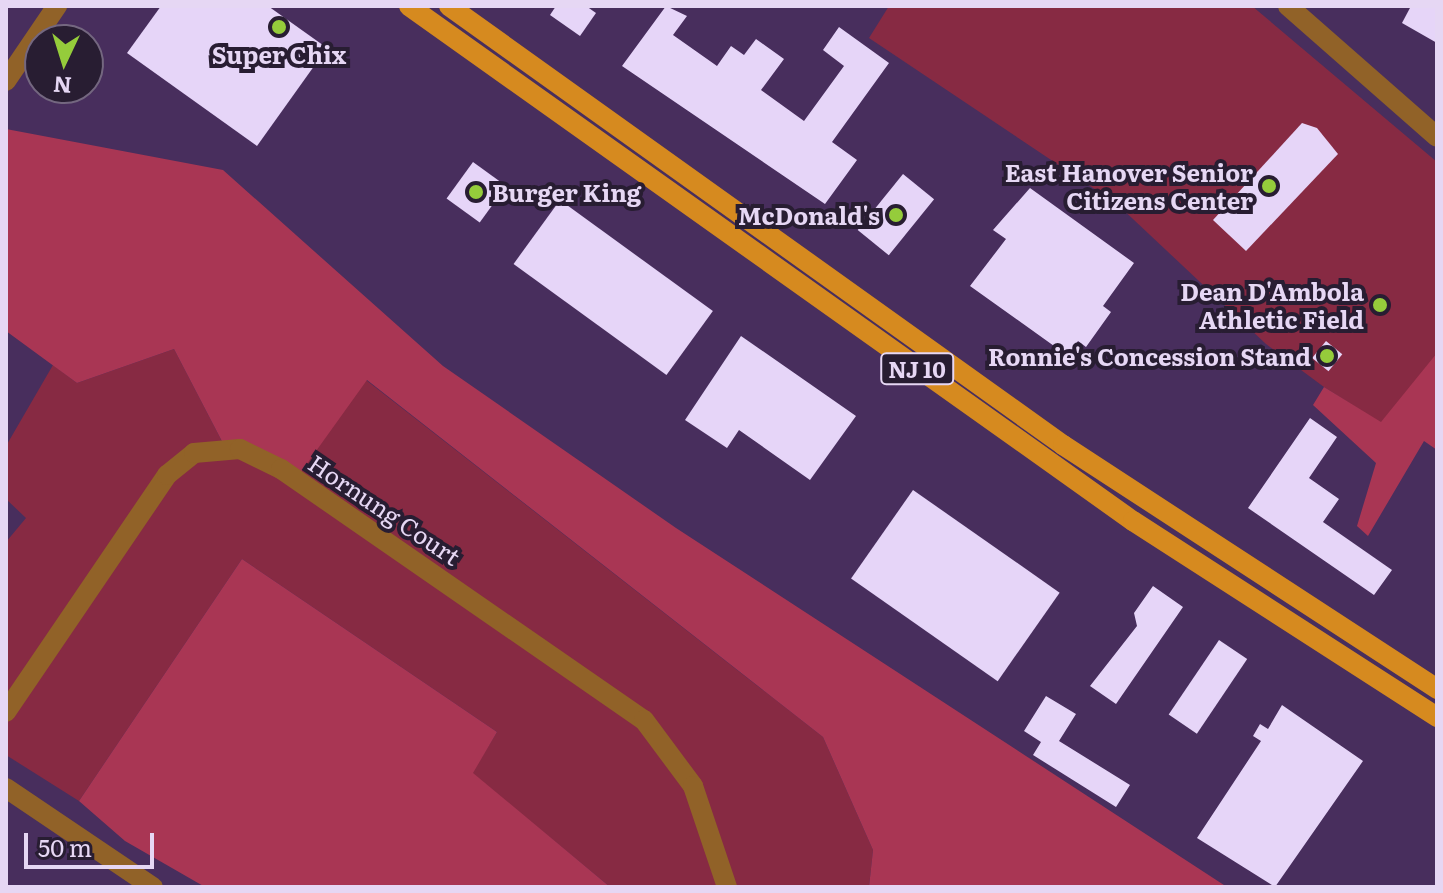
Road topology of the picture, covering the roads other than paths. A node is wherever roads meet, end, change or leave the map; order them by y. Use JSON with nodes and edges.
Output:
{"nodes":[{"id":1,"x":57,"y":6,"type":"edge"},
{"id":2,"x":409,"y":6,"type":"edge"},
{"id":3,"x":449,"y":6,"type":"edge"},
{"id":4,"x":1288,"y":6,"type":"edge"},
{"id":5,"x":6,"y":81,"type":"edge"},
{"id":6,"x":1434,"y":128,"type":"edge"},
{"id":7,"x":1437,"y":689,"type":"edge"},
{"id":8,"x":6,"y":712,"type":"edge"},
{"id":9,"x":1437,"y":717,"type":"edge"},
{"id":10,"x":6,"y":788,"type":"edge"},
{"id":11,"x":153,"y":887,"type":"edge"},
{"id":12,"x":727,"y":887,"type":"edge"}],
"edges":[{"from":1,"to":5,"type":"street"},
{"from":2,"to":9,"type":"main road","number":"NJ 10"},
{"from":3,"to":7,"type":"main road","number":"NJ 10"},
{"from":4,"to":6,"type":"street"},
{"from":8,"to":12,"type":"street","name":"Hornung Court"},
{"from":10,"to":11,"type":"street"}]}
